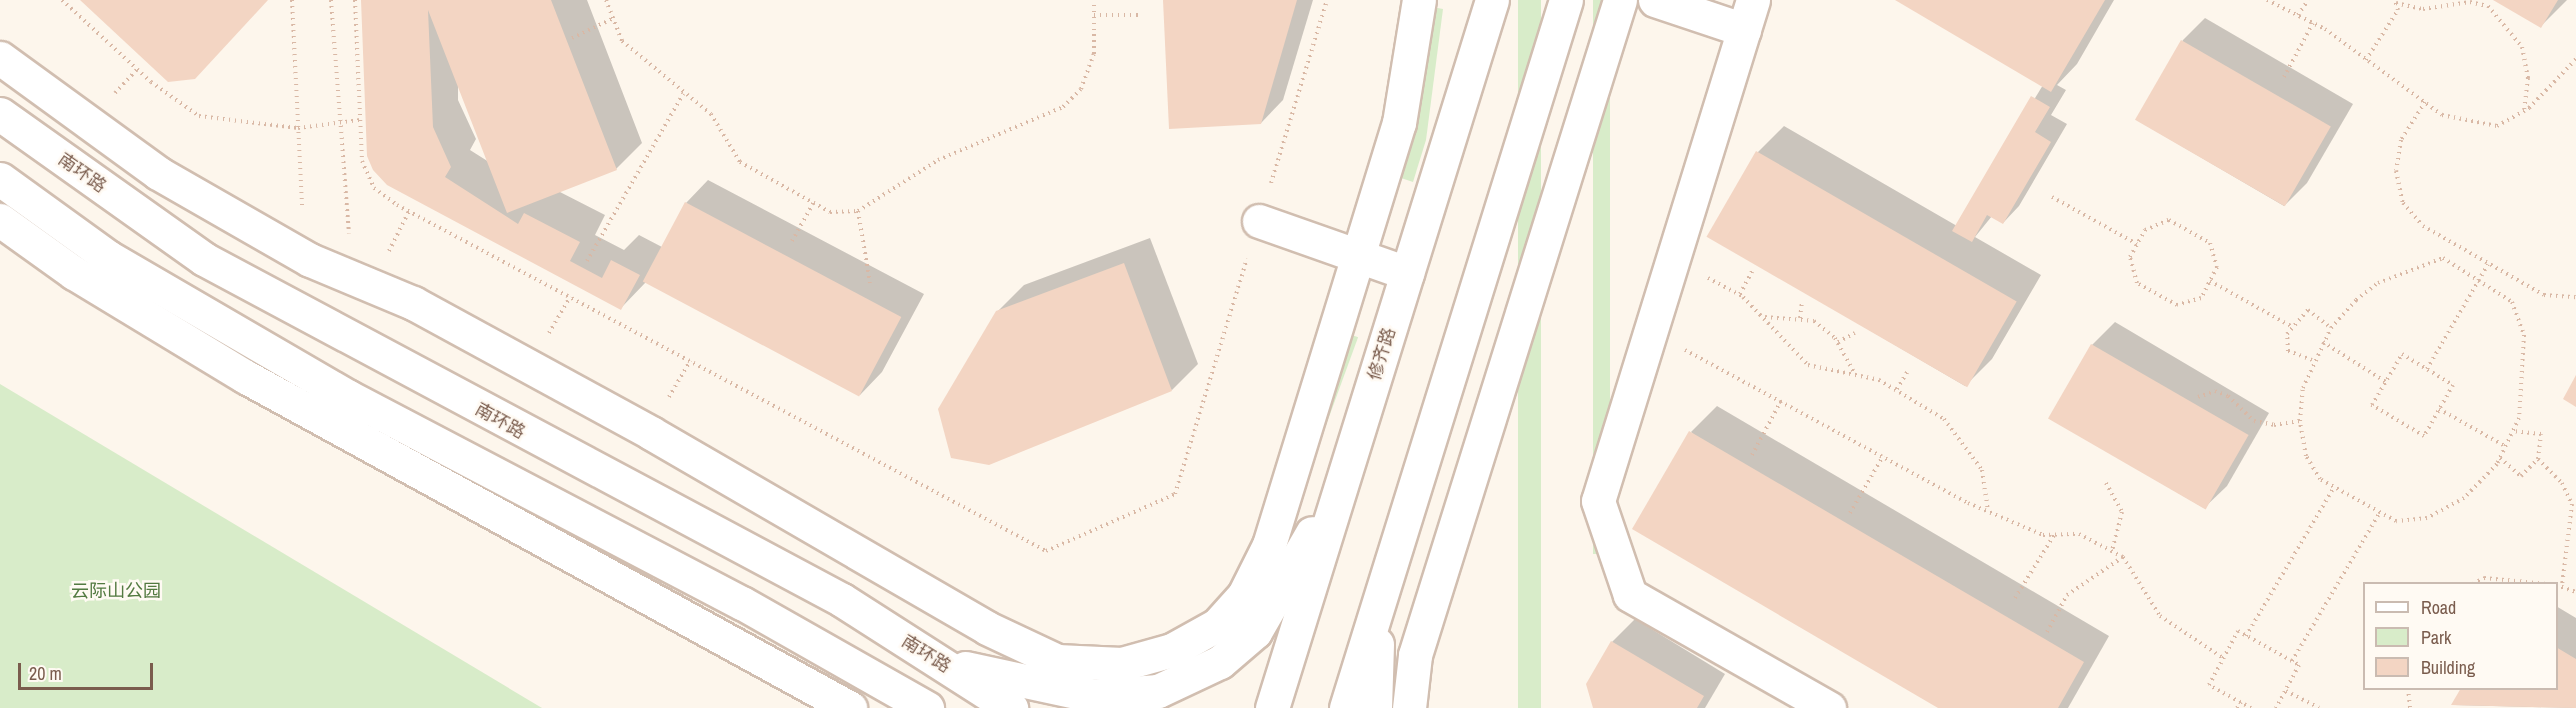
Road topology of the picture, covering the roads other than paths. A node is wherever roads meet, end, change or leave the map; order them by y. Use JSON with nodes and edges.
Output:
{"nodes":[{"id":1,"x":1419,"y":0,"type":"edge"},
{"id":2,"x":1492,"y":0,"type":"edge"},
{"id":3,"x":1566,"y":0,"type":"edge"},
{"id":4,"x":1620,"y":0,"type":"edge"},
{"id":5,"x":1655,"y":0,"type":"edge"},
{"id":6,"x":1749,"y":15,"type":"edge"},
{"id":7,"x":0,"y":58,"type":"edge"},
{"id":8,"x":0,"y":114,"type":"edge"},
{"id":9,"x":0,"y":179,"type":"edge"},
{"id":10,"x":0,"y":220,"type":"edge"},
{"id":11,"x":1259,"y":221,"type":"road end"},
{"id":12,"x":1359,"y":256,"type":"junction"},
{"id":13,"x":1407,"y":273,"type":"junction"},
{"id":14,"x":1342,"y":482,"type":"junction"},
{"id":15,"x":1379,"y":597,"type":"junction"},
{"id":16,"x":938,"y":662,"type":"junction"},
{"id":17,"x":850,"y":708,"type":"edge"},
{"id":18,"x":927,"y":708,"type":"edge"},
{"id":19,"x":1011,"y":708,"type":"edge"},
{"id":20,"x":1272,"y":708,"type":"edge"},
{"id":21,"x":1346,"y":708,"type":"edge"},
{"id":22,"x":1375,"y":708,"type":"edge"},
{"id":23,"x":1409,"y":708,"type":"edge"},
{"id":24,"x":1829,"y":708,"type":"edge"}],
"edges":[{"from":1,"to":12,"type":"street"},
{"from":2,"to":13,"type":"street","name":"修齐路"},
{"from":3,"to":15,"type":"street"},
{"from":4,"to":23,"type":"street"},
{"from":5,"to":6,"type":"street"},
{"from":6,"to":24,"type":"street"},
{"from":7,"to":12,"type":"street"},
{"from":8,"to":16,"type":"street","name":"南环路"},
{"from":9,"to":18,"type":"street"},
{"from":10,"to":17,"type":"street"},
{"from":11,"to":12,"type":"street"},
{"from":12,"to":13,"type":"street"},
{"from":13,"to":14,"type":"street","name":"修齐路"},
{"from":14,"to":16,"type":"street"},
{"from":14,"to":20,"type":"street","name":"修齐路"},
{"from":15,"to":21,"type":"street"},
{"from":15,"to":22,"type":"street"},
{"from":16,"to":19,"type":"street","name":"南环路"}]}
